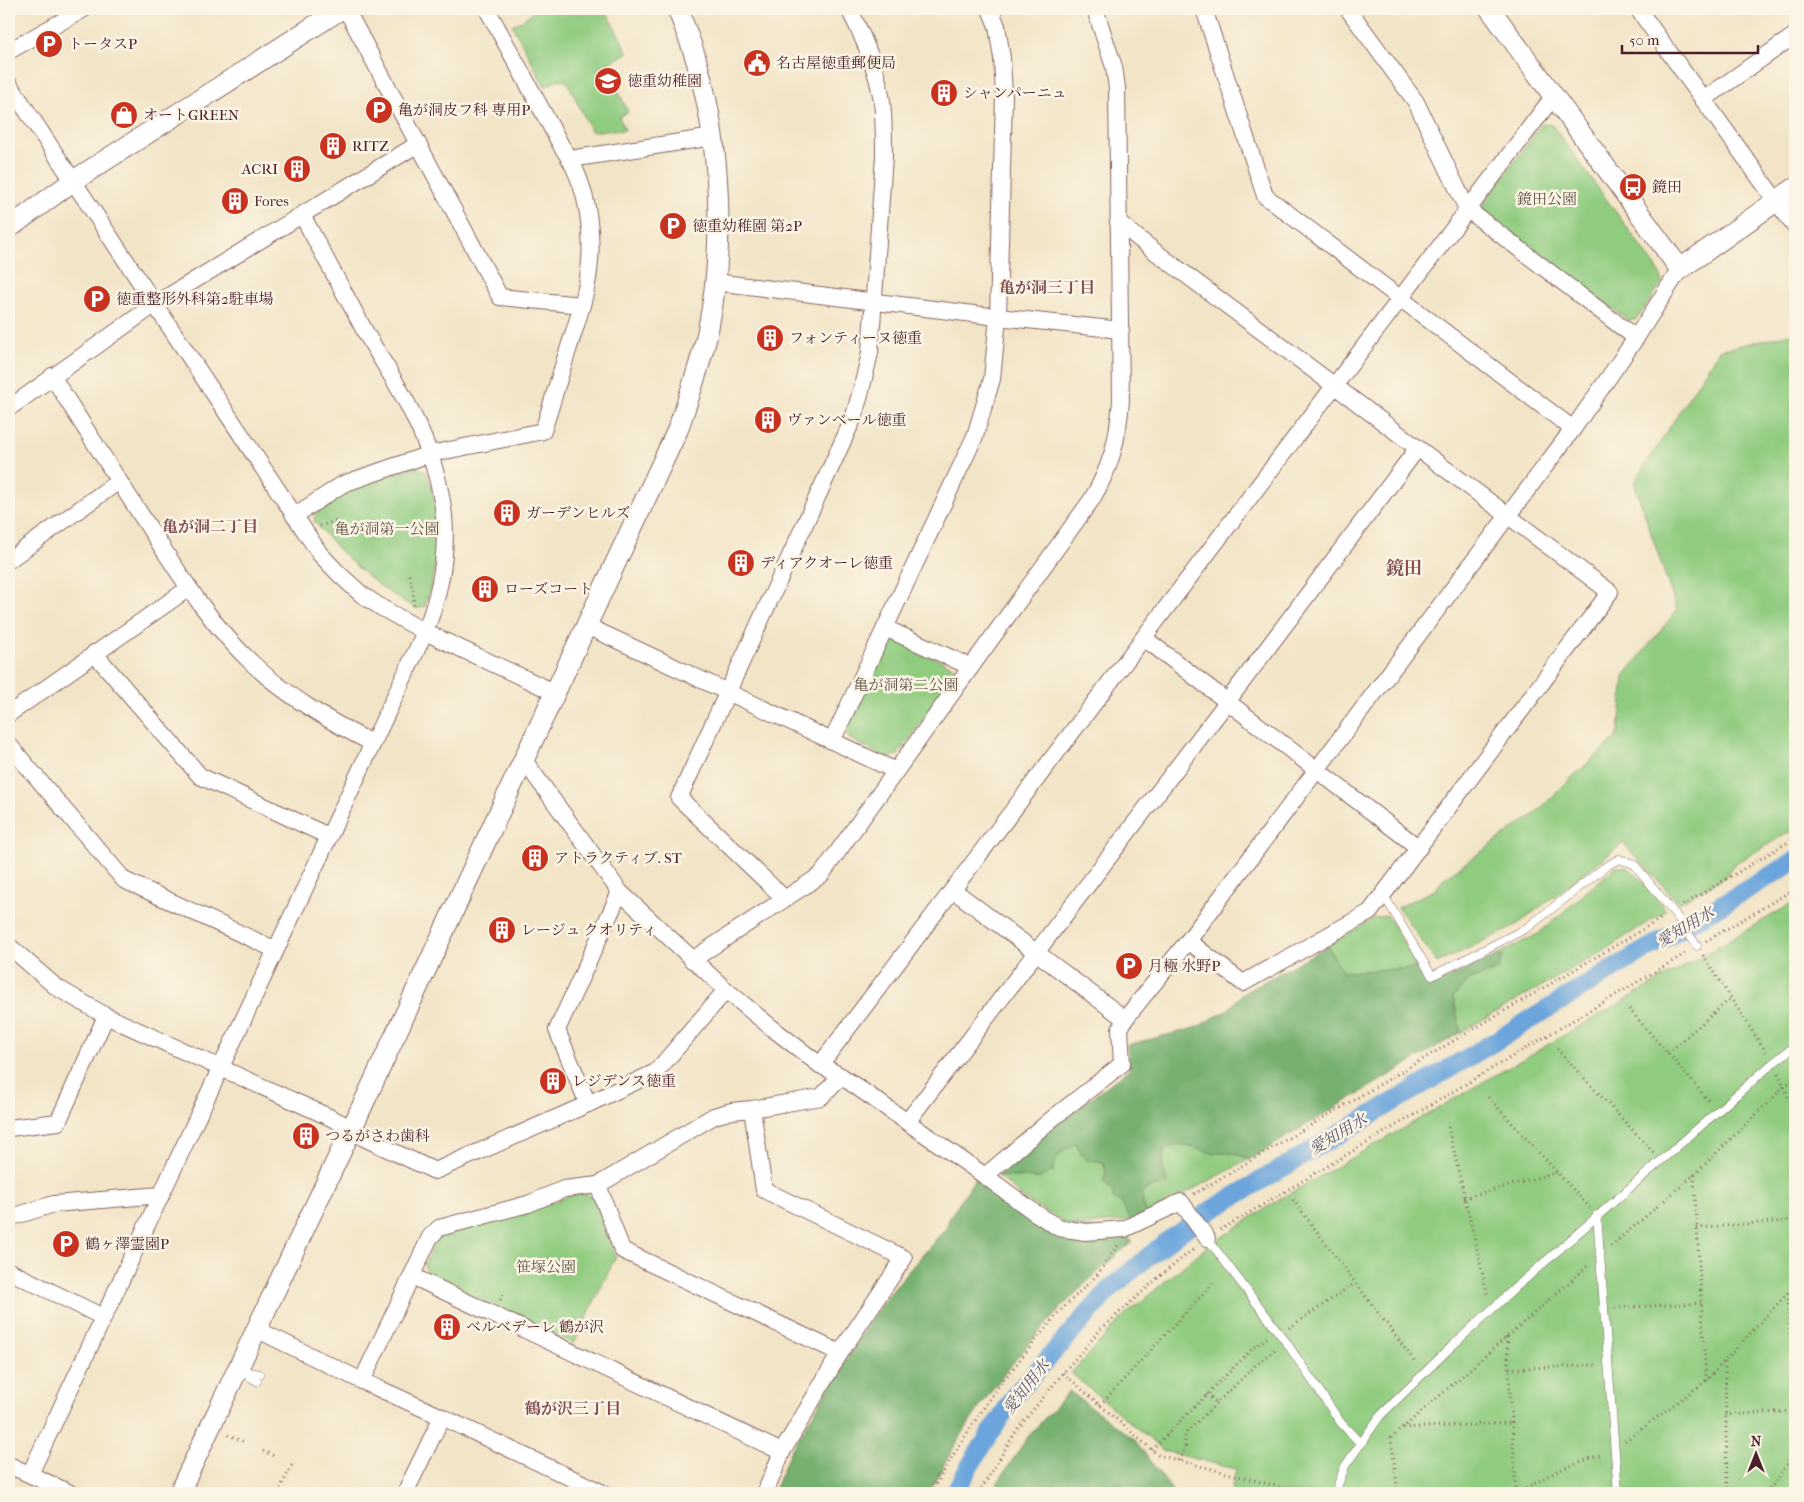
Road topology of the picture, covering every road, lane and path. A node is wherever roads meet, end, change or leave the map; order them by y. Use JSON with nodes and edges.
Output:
{"nodes":[{"id":1,"x":84,"y":9,"type":"edge"},
{"id":2,"x":341,"y":9,"type":"edge"},
{"id":3,"x":346,"y":9,"type":"edge"},
{"id":4,"x":487,"y":9,"type":"edge"},
{"id":5,"x":678,"y":9,"type":"edge"},
{"id":6,"x":849,"y":9,"type":"edge"},
{"id":7,"x":990,"y":9,"type":"edge"},
{"id":8,"x":1094,"y":9,"type":"edge"},
{"id":9,"x":1204,"y":9,"type":"edge"},
{"id":10,"x":1348,"y":9,"type":"edge"},
{"id":11,"x":1490,"y":9,"type":"edge"},
{"id":12,"x":1639,"y":9,"type":"edge"},
{"id":13,"x":1795,"y":34,"type":"edge"},
{"id":14,"x":9,"y":52,"type":"edge"},
{"id":15,"x":9,"y":84,"type":"edge"},
{"id":16,"x":1553,"y":97,"type":"junction"},
{"id":17,"x":1703,"y":100,"type":"junction"},
{"id":18,"x":713,"y":137,"type":"junction"},
{"id":19,"x":418,"y":144,"type":"junction"},
{"id":20,"x":570,"y":159,"type":"junction"},
{"id":21,"x":73,"y":182,"type":"junction"},
{"id":22,"x":1795,"y":188,"type":"edge"},
{"id":23,"x":1777,"y":201,"type":"junction"},
{"id":24,"x":1467,"y":210,"type":"junction"},
{"id":25,"x":302,"y":215,"type":"junction"},
{"id":26,"x":1118,"y":222,"type":"junction"},
{"id":27,"x":1795,"y":227,"type":"edge"},
{"id":28,"x":9,"y":228,"type":"edge"},
{"id":29,"x":1680,"y":269,"type":"junction"},
{"id":30,"x":715,"y":282,"type":"junction"},
{"id":31,"x":1401,"y":298,"type":"junction"},
{"id":32,"x":874,"y":300,"type":"junction"},
{"id":33,"x":154,"y":305,"type":"junction"},
{"id":34,"x":582,"y":305,"type":"junction"},
{"id":35,"x":998,"y":317,"type":"junction"},
{"id":36,"x":1121,"y":330,"type":"junction"},
{"id":37,"x":1636,"y":338,"type":"junction"},
{"id":38,"x":52,"y":376,"type":"junction"},
{"id":39,"x":1334,"y":386,"type":"junction"},
{"id":40,"x":9,"y":408,"type":"edge"},
{"id":41,"x":1573,"y":428,"type":"junction"},
{"id":42,"x":1417,"y":449,"type":"junction"},
{"id":43,"x":430,"y":454,"type":"junction"},
{"id":44,"x":119,"y":481,"type":"junction"},
{"id":45,"x":294,"y":516,"type":"junction"},
{"id":46,"x":1508,"y":516,"type":"junction"},
{"id":47,"x":340,"y":520,"type":"dead end"},
{"id":48,"x":315,"y":529,"type":"dead end"},
{"id":49,"x":9,"y":560,"type":"edge"},
{"id":50,"x":408,"y":575,"type":"dead end"},
{"id":51,"x":189,"y":588,"type":"junction"},
{"id":52,"x":414,"y":613,"type":"dead end"},
{"id":53,"x":587,"y":626,"type":"junction"},
{"id":54,"x":885,"y":628,"type":"junction"},
{"id":55,"x":425,"y":632,"type":"junction"},
{"id":56,"x":1144,"y":638,"type":"junction"},
{"id":57,"x":94,"y":653,"type":"junction"},
{"id":58,"x":971,"y":667,"type":"junction"},
{"id":59,"x":554,"y":692,"type":"junction"},
{"id":60,"x":726,"y":692,"type":"junction"},
{"id":61,"x":1227,"y":702,"type":"junction"},
{"id":62,"x":9,"y":714,"type":"edge"},
{"id":63,"x":832,"y":741,"type":"junction"},
{"id":64,"x":372,"y":743,"type":"junction"},
{"id":65,"x":9,"y":745,"type":"edge"},
{"id":66,"x":523,"y":759,"type":"junction"},
{"id":67,"x":1317,"y":769,"type":"junction"},
{"id":68,"x":896,"y":771,"type":"junction"},
{"id":69,"x":328,"y":836,"type":"junction"},
{"id":70,"x":1795,"y":838,"type":"edge"},
{"id":71,"x":1419,"y":848,"type":"junction"},
{"id":72,"x":1795,"y":889,"type":"edge"},
{"id":73,"x":953,"y":890,"type":"junction"},
{"id":74,"x":620,"y":892,"type":"junction"},
{"id":75,"x":1384,"y":894,"type":"junction"},
{"id":76,"x":785,"y":899,"type":"junction"},
{"id":77,"x":1674,"y":912,"type":"junction"},
{"id":78,"x":1188,"y":941,"type":"junction"},
{"id":79,"x":9,"y":946,"type":"edge"},
{"id":80,"x":1697,"y":946,"type":"junction"},
{"id":81,"x":276,"y":950,"type":"junction"},
{"id":82,"x":1036,"y":953,"type":"junction"},
{"id":83,"x":692,"y":960,"type":"junction"},
{"id":84,"x":726,"y":990,"type":"junction"},
{"id":85,"x":1731,"y":998,"type":"junction"},
{"id":86,"x":1629,"y":1009,"type":"dead end"},
{"id":87,"x":106,"y":1016,"type":"junction"},
{"id":88,"x":1125,"y":1019,"type":"junction"},
{"id":89,"x":1795,"y":1046,"type":"edge"},
{"id":90,"x":1557,"y":1049,"type":"dead end"},
{"id":91,"x":1668,"y":1053,"type":"junction"},
{"id":92,"x":1773,"y":1063,"type":"junction"},
{"id":93,"x":820,"y":1064,"type":"junction"},
{"id":94,"x":220,"y":1068,"type":"junction"},
{"id":95,"x":841,"y":1076,"type":"junction"},
{"id":96,"x":1795,"y":1078,"type":"edge"},
{"id":97,"x":1784,"y":1087,"type":"junction"},
{"id":98,"x":1488,"y":1097,"type":"dead end"},
{"id":99,"x":588,"y":1104,"type":"junction"},
{"id":100,"x":752,"y":1109,"type":"junction"},
{"id":101,"x":1718,"y":1111,"type":"junction"},
{"id":102,"x":1795,"y":1113,"type":"edge"},
{"id":103,"x":907,"y":1122,"type":"junction"},
{"id":104,"x":1447,"y":1122,"type":"dead end"},
{"id":105,"x":9,"y":1128,"type":"edge"},
{"id":106,"x":352,"y":1128,"type":"junction"},
{"id":107,"x":1660,"y":1160,"type":"junction"},
{"id":108,"x":1558,"y":1172,"type":"junction"},
{"id":109,"x":1694,"y":1174,"type":"junction"},
{"id":110,"x":985,"y":1176,"type":"junction"},
{"id":111,"x":598,"y":1185,"type":"junction"},
{"id":112,"x":161,"y":1195,"type":"junction"},
{"id":113,"x":1464,"y":1198,"type":"junction"},
{"id":114,"x":1293,"y":1200,"type":"dead end"},
{"id":115,"x":1181,"y":1202,"type":"junction"},
{"id":116,"x":1597,"y":1216,"type":"junction"},
{"id":117,"x":9,"y":1218,"type":"edge"},
{"id":118,"x":1795,"y":1220,"type":"edge"},
{"id":119,"x":1698,"y":1228,"type":"junction"},
{"id":120,"x":1124,"y":1229,"type":"junction"},
{"id":121,"x":1207,"y":1238,"type":"junction"},
{"id":122,"x":1600,"y":1255,"type":"junction"},
{"id":123,"x":9,"y":1272,"type":"edge"},
{"id":124,"x":412,"y":1276,"type":"junction"},
{"id":125,"x":1215,"y":1282,"type":"dead end"},
{"id":126,"x":1356,"y":1283,"type":"junction"},
{"id":127,"x":1795,"y":1285,"type":"edge"},
{"id":128,"x":1788,"y":1293,"type":"junction"},
{"id":129,"x":1702,"y":1302,"type":"junction"},
{"id":130,"x":1604,"y":1309,"type":"junction"},
{"id":131,"x":1491,"y":1310,"type":"junction"},
{"id":132,"x":103,"y":1317,"type":"junction"},
{"id":133,"x":1790,"y":1320,"type":"junction"},
{"id":134,"x":1795,"y":1320,"type":"edge"},
{"id":135,"x":256,"y":1329,"type":"junction"},
{"id":136,"x":1278,"y":1332,"type":"junction"},
{"id":137,"x":1507,"y":1337,"type":"junction"},
{"id":138,"x":1286,"y":1342,"type":"junction"},
{"id":139,"x":840,"y":1353,"type":"junction"},
{"id":140,"x":1725,"y":1361,"type":"junction"},
{"id":141,"x":1608,"y":1365,"type":"junction"},
{"id":142,"x":1509,"y":1369,"type":"junction"},
{"id":143,"x":237,"y":1370,"type":"junction"},
{"id":144,"x":1062,"y":1373,"type":"junction"},
{"id":145,"x":1424,"y":1374,"type":"junction"},
{"id":146,"x":259,"y":1377,"type":"dead end"},
{"id":147,"x":362,"y":1381,"type":"junction"},
{"id":148,"x":1706,"y":1381,"type":"junction"},
{"id":149,"x":1207,"y":1394,"type":"junction"},
{"id":150,"x":1217,"y":1404,"type":"junction"},
{"id":151,"x":1100,"y":1405,"type":"junction"},
{"id":152,"x":1794,"y":1411,"type":"edge"},
{"id":153,"x":1725,"y":1415,"type":"junction"},
{"id":154,"x":442,"y":1417,"type":"junction"},
{"id":155,"x":1512,"y":1423,"type":"junction"},
{"id":156,"x":1403,"y":1428,"type":"junction"},
{"id":157,"x":1795,"y":1429,"type":"edge"},
{"id":158,"x":231,"y":1437,"type":"dead end"},
{"id":159,"x":246,"y":1443,"type":"dead end"},
{"id":160,"x":1361,"y":1444,"type":"junction"},
{"id":161,"x":1615,"y":1449,"type":"junction"},
{"id":162,"x":1152,"y":1450,"type":"junction"},
{"id":163,"x":263,"y":1451,"type":"dead end"},
{"id":164,"x":782,"y":1452,"type":"junction"},
{"id":165,"x":1795,"y":1453,"type":"edge"},
{"id":166,"x":276,"y":1457,"type":"dead end"},
{"id":167,"x":1180,"y":1461,"type":"junction"},
{"id":168,"x":290,"y":1464,"type":"dead end"},
{"id":169,"x":9,"y":1465,"type":"edge"},
{"id":170,"x":30,"y":1474,"type":"junction"},
{"id":171,"x":1727,"y":1492,"type":"edge"},
{"id":172,"x":70,"y":1493,"type":"edge"},
{"id":173,"x":178,"y":1493,"type":"edge"},
{"id":174,"x":278,"y":1493,"type":"edge"},
{"id":175,"x":405,"y":1493,"type":"edge"},
{"id":176,"x":603,"y":1493,"type":"edge"},
{"id":177,"x":765,"y":1493,"type":"edge"},
{"id":178,"x":931,"y":1493,"type":"edge"},
{"id":179,"x":979,"y":1493,"type":"edge"},
{"id":180,"x":1303,"y":1493,"type":"edge"},
{"id":181,"x":1335,"y":1493,"type":"edge"},
{"id":182,"x":1398,"y":1493,"type":"edge"},
{"id":183,"x":1517,"y":1493,"type":"edge"},
{"id":184,"x":1618,"y":1493,"type":"edge"},
{"id":185,"x":1655,"y":1493,"type":"edge"},
{"id":186,"x":1766,"y":1493,"type":"edge"}],
"edges":[{"from":1,"to":14,"type":"street"},
{"from":2,"to":21,"type":"street"},
{"from":3,"to":19,"type":"street"},
{"from":4,"to":20,"type":"street"},
{"from":5,"to":18,"type":"street"},
{"from":6,"to":32,"type":"street"},
{"from":7,"to":35,"type":"street"},
{"from":8,"to":26,"type":"street"},
{"from":9,"to":31,"type":"street"},
{"from":10,"to":24,"type":"street"},
{"from":11,"to":16,"type":"street"},
{"from":12,"to":17,"type":"street"},
{"from":13,"to":17,"type":"street"},
{"from":15,"to":21,"type":"street"},
{"from":16,"to":24,"type":"street"},
{"from":16,"to":29,"type":"street"},
{"from":17,"to":23,"type":"street"},
{"from":18,"to":20,"type":"street"},
{"from":18,"to":30,"type":"street"},
{"from":19,"to":25,"type":"street"},
{"from":19,"to":34,"type":"street"},
{"from":20,"to":34,"type":"street"},
{"from":21,"to":28,"type":"street"},
{"from":21,"to":33,"type":"street"},
{"from":22,"to":23,"type":"street"},
{"from":23,"to":27,"type":"street"},
{"from":23,"to":29,"type":"street"},
{"from":24,"to":31,"type":"street"},
{"from":24,"to":37,"type":"street"},
{"from":25,"to":33,"type":"street"},
{"from":25,"to":43,"type":"street"},
{"from":26,"to":36,"type":"street"},
{"from":26,"to":39,"type":"street"},
{"from":29,"to":37,"type":"street"},
{"from":30,"to":32,"type":"street"},
{"from":30,"to":53,"type":"street"},
{"from":31,"to":39,"type":"street"},
{"from":31,"to":41,"type":"street"},
{"from":32,"to":35,"type":"street"},
{"from":32,"to":60,"type":"street"},
{"from":33,"to":38,"type":"street"},
{"from":33,"to":45,"type":"street"},
{"from":34,"to":43,"type":"street"},
{"from":35,"to":36,"type":"street"},
{"from":35,"to":54,"type":"street"},
{"from":36,"to":58,"type":"street"},
{"from":37,"to":41,"type":"street"},
{"from":38,"to":40,"type":"street"},
{"from":38,"to":44,"type":"street"},
{"from":39,"to":42,"type":"street"},
{"from":39,"to":56,"type":"street"},
{"from":41,"to":46,"type":"street"},
{"from":42,"to":46,"type":"street"},
{"from":42,"to":61,"type":"street"},
{"from":43,"to":45,"type":"street"},
{"from":43,"to":55,"type":"street"},
{"from":44,"to":49,"type":"street"},
{"from":44,"to":51,"type":"street"},
{"from":45,"to":55,"type":"street"},
{"from":46,"to":67,"type":"street"},
{"from":46,"to":71,"type":"street"},
{"from":47,"to":48,"type":"path"},
{"from":50,"to":52,"type":"path"},
{"from":51,"to":57,"type":"street"},
{"from":51,"to":64,"type":"street"},
{"from":53,"to":59,"type":"street"},
{"from":53,"to":60,"type":"street"},
{"from":54,"to":58,"type":"street"},
{"from":54,"to":63,"type":"street"},
{"from":55,"to":59,"type":"street"},
{"from":55,"to":64,"type":"street"},
{"from":56,"to":61,"type":"street"},
{"from":56,"to":73,"type":"street"},
{"from":57,"to":62,"type":"street"},
{"from":57,"to":69,"type":"street"},
{"from":58,"to":68,"type":"street"},
{"from":59,"to":66,"type":"street"},
{"from":60,"to":63,"type":"street"},
{"from":60,"to":76,"type":"street"},
{"from":61,"to":67,"type":"street"},
{"from":61,"to":82,"type":"street"},
{"from":63,"to":68,"type":"street"},
{"from":64,"to":69,"type":"street"},
{"from":65,"to":81,"type":"street"},
{"from":66,"to":74,"type":"street"},
{"from":66,"to":106,"type":"street"},
{"from":67,"to":71,"type":"street"},
{"from":67,"to":78,"type":"street"},
{"from":68,"to":76,"type":"street"},
{"from":69,"to":81,"type":"street"},
{"from":70,"to":77,"type":"path"},
{"from":71,"to":75,"type":"street"},
{"from":72,"to":80,"type":"path"},
{"from":73,"to":82,"type":"street"},
{"from":73,"to":93,"type":"street"},
{"from":74,"to":83,"type":"street"},
{"from":74,"to":99,"type":"street"},
{"from":75,"to":77,"type":"lane"},
{"from":75,"to":78,"type":"street"},
{"from":76,"to":83,"type":"street"},
{"from":77,"to":80,"type":"lane"},
{"from":77,"to":115,"type":"path"},
{"from":78,"to":88,"type":"street"},
{"from":79,"to":87,"type":"street"},
{"from":80,"to":85,"type":"path"},
{"from":80,"to":121,"type":"path"},
{"from":81,"to":94,"type":"street"},
{"from":82,"to":88,"type":"street"},
{"from":82,"to":103,"type":"street"},
{"from":83,"to":84,"type":"street"},
{"from":84,"to":93,"type":"street"},
{"from":84,"to":99,"type":"street"},
{"from":85,"to":91,"type":"path"},
{"from":85,"to":92,"type":"path"},
{"from":86,"to":91,"type":"path"},
{"from":87,"to":94,"type":"street"},
{"from":87,"to":105,"type":"street"},
{"from":88,"to":110,"type":"street"},
{"from":89,"to":92,"type":"lane"},
{"from":90,"to":107,"type":"path"},
{"from":91,"to":101,"type":"path"},
{"from":92,"to":97,"type":"path"},
{"from":92,"to":101,"type":"lane"},
{"from":93,"to":95,"type":"street"},
{"from":94,"to":106,"type":"street"},
{"from":94,"to":112,"type":"street"},
{"from":95,"to":100,"type":"street"},
{"from":95,"to":103,"type":"street"},
{"from":96,"to":97,"type":"path"},
{"from":97,"to":102,"type":"path"},
{"from":97,"to":109,"type":"path"},
{"from":98,"to":108,"type":"path"},
{"from":99,"to":106,"type":"street"},
{"from":100,"to":111,"type":"street"},
{"from":100,"to":139,"type":"street"},
{"from":101,"to":107,"type":"lane"},
{"from":103,"to":110,"type":"street"},
{"from":104,"to":113,"type":"path"},
{"from":106,"to":135,"type":"street"},
{"from":107,"to":116,"type":"lane"},
{"from":108,"to":113,"type":"path"},
{"from":108,"to":116,"type":"path"},
{"from":109,"to":119,"type":"path"},
{"from":109,"to":122,"type":"path"},
{"from":110,"to":120,"type":"street"},
{"from":111,"to":124,"type":"street"},
{"from":111,"to":139,"type":"street"},
{"from":112,"to":117,"type":"street"},
{"from":112,"to":132,"type":"street"},
{"from":113,"to":131,"type":"path"},
{"from":114,"to":126,"type":"path"},
{"from":115,"to":120,"type":"street"},
{"from":115,"to":121,"type":"street"},
{"from":116,"to":122,"type":"lane"},
{"from":116,"to":131,"type":"lane"},
{"from":118,"to":119,"type":"path"},
{"from":119,"to":129,"type":"path"},
{"from":120,"to":178,"type":"path"},
{"from":121,"to":136,"type":"lane"},
{"from":121,"to":144,"type":"path"},
{"from":122,"to":130,"type":"lane"},
{"from":122,"to":137,"type":"path"},
{"from":123,"to":132,"type":"street"},
{"from":124,"to":147,"type":"street"},
{"from":124,"to":164,"type":"street"},
{"from":125,"to":151,"type":"path"},
{"from":126,"to":136,"type":"path"},
{"from":126,"to":145,"type":"path"},
{"from":127,"to":128,"type":"path"},
{"from":128,"to":133,"type":"path"},
{"from":128,"to":140,"type":"path"},
{"from":129,"to":130,"type":"path"},
{"from":129,"to":148,"type":"path"},
{"from":130,"to":141,"type":"lane"},
{"from":131,"to":145,"type":"lane"},
{"from":132,"to":170,"type":"street"},
{"from":133,"to":134,"type":"path"},
{"from":133,"to":152,"type":"path"},
{"from":135,"to":143,"type":"street"},
{"from":135,"to":147,"type":"street"},
{"from":136,"to":138,"type":"lane"},
{"from":136,"to":149,"type":"path"},
{"from":137,"to":142,"type":"path"},
{"from":137,"to":156,"type":"path"},
{"from":138,"to":150,"type":"path"},
{"from":138,"to":160,"type":"lane"},
{"from":139,"to":164,"type":"street"},
{"from":140,"to":148,"type":"path"},
{"from":140,"to":153,"type":"path"},
{"from":141,"to":142,"type":"path"},
{"from":141,"to":161,"type":"lane"},
{"from":142,"to":155,"type":"path"},
{"from":143,"to":146,"type":"lane"},
{"from":143,"to":173,"type":"street"},
{"from":144,"to":151,"type":"path"},
{"from":144,"to":179,"type":"path"},
{"from":145,"to":160,"type":"lane"},
{"from":147,"to":154,"type":"street"},
{"from":148,"to":161,"type":"path"},
{"from":149,"to":150,"type":"path"},
{"from":149,"to":162,"type":"path"},
{"from":150,"to":167,"type":"path"},
{"from":151,"to":162,"type":"path"},
{"from":152,"to":153,"type":"path"},
{"from":152,"to":157,"type":"path"},
{"from":153,"to":171,"type":"path"},
{"from":154,"to":175,"type":"street"},
{"from":154,"to":176,"type":"street"},
{"from":155,"to":156,"type":"path"},
{"from":155,"to":183,"type":"path"},
{"from":156,"to":182,"type":"path"},
{"from":158,"to":159,"type":"path"},
{"from":160,"to":181,"type":"lane"},
{"from":161,"to":183,"type":"path"},
{"from":161,"to":184,"type":"lane"},
{"from":162,"to":167,"type":"path"},
{"from":163,"to":166,"type":"path"},
{"from":164,"to":177,"type":"street"},
{"from":165,"to":186,"type":"path"},
{"from":167,"to":180,"type":"path"},
{"from":168,"to":174,"type":"path"},
{"from":169,"to":170,"type":"street"},
{"from":170,"to":172,"type":"street"},
{"from":171,"to":185,"type":"path"}]}
